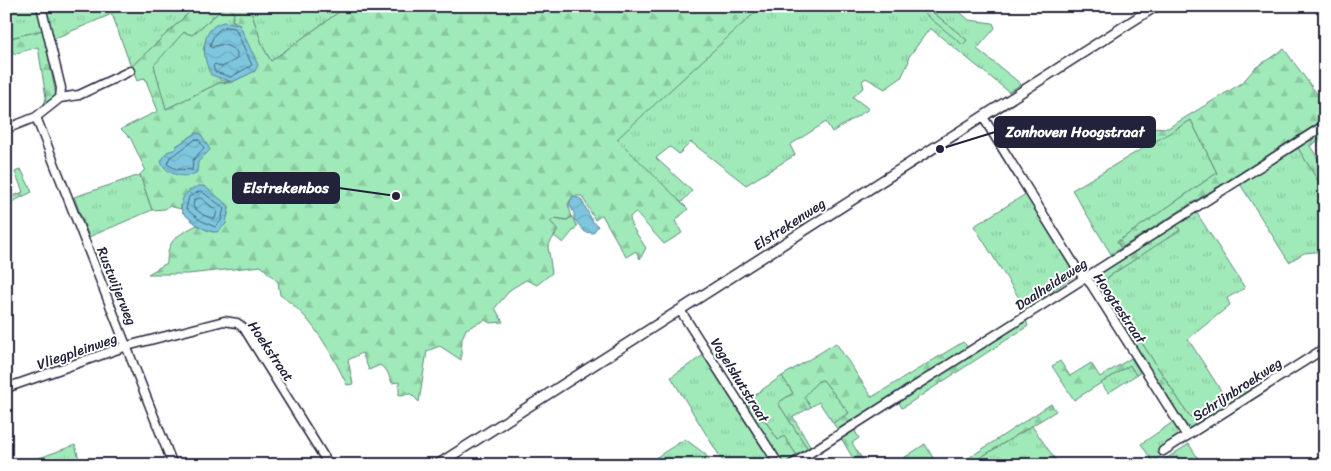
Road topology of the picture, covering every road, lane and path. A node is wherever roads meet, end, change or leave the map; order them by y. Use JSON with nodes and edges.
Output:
{"nodes":[{"id":1,"x":41,"y":6,"type":"edge"},
{"id":2,"x":1156,"y":6,"type":"edge"},
{"id":3,"x":130,"y":71,"type":"dead end"},
{"id":4,"x":60,"y":98,"type":"junction"},
{"id":5,"x":36,"y":117,"type":"junction"},
{"id":6,"x":983,"y":117,"type":"junction"},
{"id":7,"x":1325,"y":125,"type":"edge"},
{"id":8,"x":6,"y":129,"type":"edge"},
{"id":9,"x":1086,"y":277,"type":"junction"},
{"id":10,"x":680,"y":310,"type":"junction"},
{"id":11,"x":127,"y":346,"type":"junction"},
{"id":12,"x":1325,"y":348,"type":"edge"},
{"id":13,"x":6,"y":388,"type":"edge"},
{"id":14,"x":1187,"y":436,"type":"junction"},
{"id":15,"x":1162,"y":451,"type":"dead end"},
{"id":16,"x":173,"y":465,"type":"edge"},
{"id":17,"x":329,"y":465,"type":"edge"},
{"id":18,"x":437,"y":465,"type":"edge"},
{"id":19,"x":779,"y":465,"type":"edge"},
{"id":20,"x":791,"y":465,"type":"edge"}],
"edges":[{"from":1,"to":4,"type":"street"},
{"from":2,"to":6,"type":"street","name":"Elstrekenweg"},
{"from":3,"to":4,"type":"street"},
{"from":4,"to":5,"type":"street"},
{"from":5,"to":8,"type":"street"},
{"from":5,"to":11,"type":"street","name":"Rustwijerweg"},
{"from":6,"to":9,"type":"street","name":"Hoogtestraat"},
{"from":6,"to":10,"type":"street","name":"Elstrekenweg"},
{"from":7,"to":9,"type":"street","name":"Daalheideweg"},
{"from":9,"to":14,"type":"street","name":"Hoogtestraat"},
{"from":9,"to":20,"type":"street","name":"Daalheideweg"},
{"from":10,"to":18,"type":"street","name":"Elstrekenweg"},
{"from":10,"to":19,"type":"street","name":"Vogelshutstraat"},
{"from":11,"to":13,"type":"street","name":"Vliegpleinweg"},
{"from":11,"to":16,"type":"street","name":"Rustwijerweg"},
{"from":11,"to":17,"type":"street","name":"Hoekstraat"},
{"from":12,"to":14,"type":"street","name":"Schrijnbroekweg"},
{"from":14,"to":15,"type":"street","name":"Schrijnbroekweg"}]}
